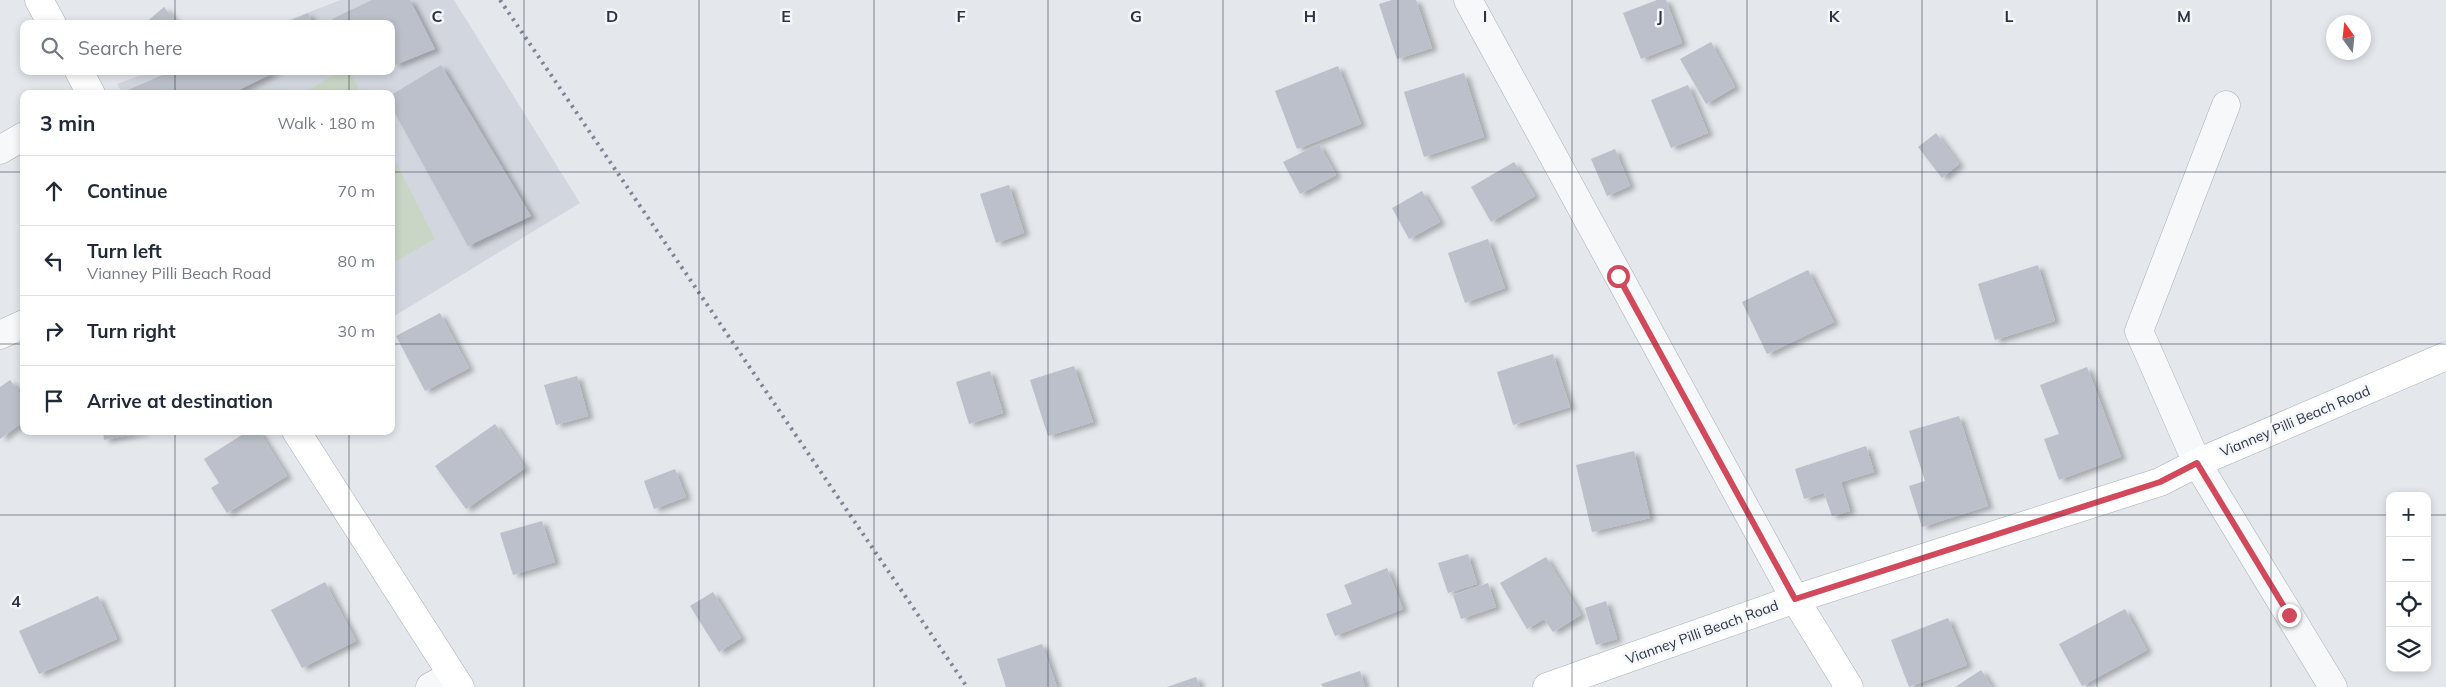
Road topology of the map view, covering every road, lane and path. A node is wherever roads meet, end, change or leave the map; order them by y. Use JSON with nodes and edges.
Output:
{"nodes":[{"id":1,"x":39,"y":0,"type":"edge"},
{"id":2,"x":1468,"y":0,"type":"edge"},
{"id":3,"x":50,"y":20,"type":"edge"},
{"id":4,"x":80,"y":75,"type":"edge"},
{"id":5,"x":89,"y":90,"type":"edge"},
{"id":6,"x":2226,"y":105,"type":"dead end"},
{"id":7,"x":20,"y":138,"type":"edge"},
{"id":8,"x":0,"y":150,"type":"edge"},
{"id":9,"x":20,"y":326,"type":"edge"},
{"id":10,"x":0,"y":335,"type":"edge"},
{"id":11,"x":2446,"y":356,"type":"edge"},
{"id":12,"x":298,"y":435,"type":"edge"},
{"id":13,"x":2197,"y":463,"type":"junction"},
{"id":14,"x":1795,"y":599,"type":"junction"},
{"id":15,"x":447,"y":683,"type":"edge"},
{"id":16,"x":1547,"y":687,"type":"edge"},
{"id":17,"x":1849,"y":687,"type":"edge"},
{"id":18,"x":2333,"y":687,"type":"edge"}],
"edges":[{"from":1,"to":3,"type":"street"},
{"from":2,"to":14,"type":"street"},
{"from":4,"to":5,"type":"street"},
{"from":6,"to":13,"type":"street"},
{"from":7,"to":8,"type":"street"},
{"from":9,"to":10,"type":"street"},
{"from":11,"to":13,"type":"street","name":"Vianney Pilli Beach Road"},
{"from":12,"to":15,"type":"street"},
{"from":13,"to":14,"type":"street","name":"Vianney Pilli Beach Road"},
{"from":13,"to":18,"type":"street"},
{"from":14,"to":16,"type":"street","name":"Vianney Pilli Beach Road"},
{"from":14,"to":17,"type":"street"}]}
